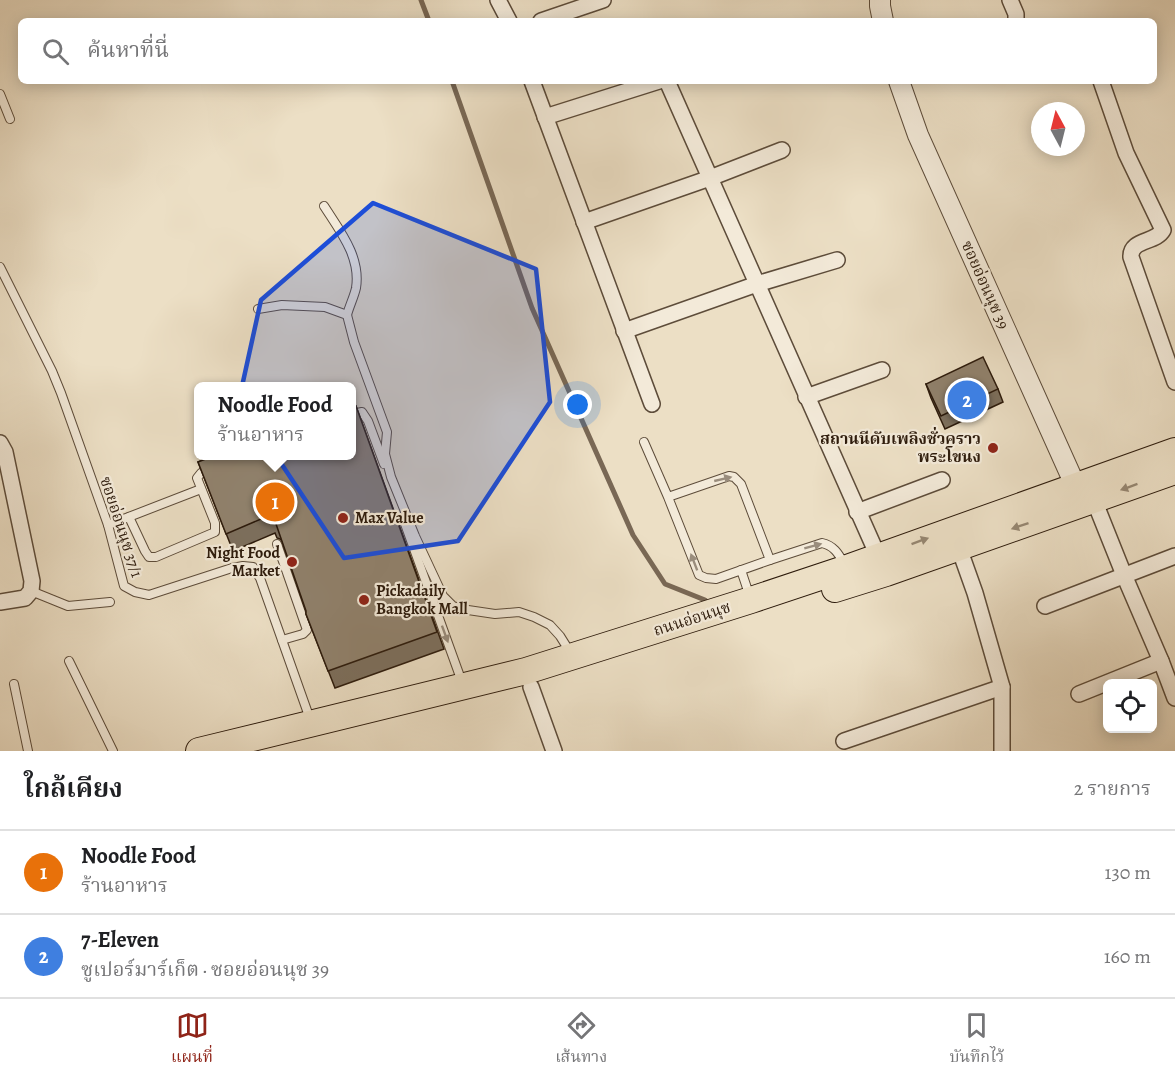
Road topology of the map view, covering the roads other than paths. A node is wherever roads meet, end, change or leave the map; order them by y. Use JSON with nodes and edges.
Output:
{"nodes":[{"id":1,"x":498,"y":0,"type":"edge"},
{"id":2,"x":603,"y":0,"type":"edge"},
{"id":3,"x":880,"y":0,"type":"edge"},
{"id":4,"x":1010,"y":0,"type":"edge"},
{"id":5,"x":507,"y":18,"type":"edge"},
{"id":6,"x":550,"y":18,"type":"edge"},
{"id":7,"x":883,"y":18,"type":"edge"},
{"id":8,"x":1016,"y":18,"type":"edge"},
{"id":9,"x":533,"y":84,"type":"edge"},
{"id":10,"x":650,"y":84,"type":"edge"},
{"id":11,"x":668,"y":84,"type":"edge"},
{"id":12,"x":900,"y":84,"type":"edge"},
{"id":13,"x":1102,"y":84,"type":"edge"},
{"id":14,"x":0,"y":94,"type":"edge"},
{"id":15,"x":545,"y":117,"type":"junction"},
{"id":16,"x":10,"y":119,"type":"dead end"},
{"id":17,"x":782,"y":150,"type":"dead end"},
{"id":18,"x":710,"y":178,"type":"junction"},
{"id":19,"x":324,"y":206,"type":"dead end"},
{"id":20,"x":584,"y":222,"type":"junction"},
{"id":21,"x":837,"y":260,"type":"dead end"},
{"id":22,"x":0,"y":267,"type":"edge"},
{"id":23,"x":757,"y":284,"type":"junction"},
{"id":24,"x":258,"y":309,"type":"dead end"},
{"id":25,"x":346,"y":315,"type":"junction"},
{"id":26,"x":624,"y":331,"type":"junction"},
{"id":27,"x":882,"y":370,"type":"dead end"},
{"id":28,"x":1175,"y":382,"type":"edge"},
{"id":29,"x":806,"y":397,"type":"junction"},
{"id":30,"x":652,"y":405,"type":"dead end"},
{"id":31,"x":356,"y":413,"type":"edge"},
{"id":32,"x":644,"y":442,"type":"dead end"},
{"id":33,"x":3,"y":447,"type":"edge"},
{"id":34,"x":1175,"y":451,"type":"edge"},
{"id":35,"x":220,"y":466,"type":"edge"},
{"id":36,"x":1175,"y":471,"type":"edge"},
{"id":37,"x":942,"y":480,"type":"dead end"},
{"id":38,"x":201,"y":489,"type":"junction"},
{"id":39,"x":1085,"y":493,"type":"junction"},
{"id":40,"x":668,"y":497,"type":"junction"},
{"id":41,"x":857,"y":512,"type":"junction"},
{"id":42,"x":129,"y":517,"type":"junction"},
{"id":43,"x":108,"y":525,"type":"junction"},
{"id":44,"x":956,"y":539,"type":"junction"},
{"id":45,"x":277,"y":544,"type":"edge"},
{"id":46,"x":1175,"y":556,"type":"edge"},
{"id":47,"x":770,"y":560,"type":"junction"},
{"id":48,"x":882,"y":565,"type":"junction"},
{"id":49,"x":847,"y":568,"type":"junction"},
{"id":50,"x":741,"y":570,"type":"junction"},
{"id":51,"x":1124,"y":575,"type":"junction"},
{"id":52,"x":31,"y":591,"type":"junction"},
{"id":53,"x":751,"y":600,"type":"junction"},
{"id":54,"x":0,"y":602,"type":"edge"},
{"id":55,"x":110,"y":603,"type":"dead end"},
{"id":56,"x":1044,"y":606,"type":"dead end"},
{"id":57,"x":282,"y":640,"type":"junction"},
{"id":58,"x":573,"y":657,"type":"junction"},
{"id":59,"x":69,"y":661,"type":"dead end"},
{"id":60,"x":1161,"y":661,"type":"junction"},
{"id":61,"x":529,"y":679,"type":"junction"},
{"id":62,"x":14,"y":684,"type":"dead end"},
{"id":63,"x":464,"y":687,"type":"junction"},
{"id":64,"x":1002,"y":687,"type":"junction"},
{"id":65,"x":1079,"y":694,"type":"dead end"},
{"id":66,"x":1175,"y":698,"type":"edge"},
{"id":67,"x":311,"y":723,"type":"junction"},
{"id":68,"x":844,"y":741,"type":"dead end"},
{"id":69,"x":28,"y":751,"type":"edge"},
{"id":70,"x":113,"y":751,"type":"edge"},
{"id":71,"x":199,"y":751,"type":"edge"},
{"id":72,"x":267,"y":751,"type":"edge"},
{"id":73,"x":554,"y":751,"type":"edge"},
{"id":74,"x":1002,"y":751,"type":"edge"}],
"edges":[{"from":1,"to":5,"type":"street"},
{"from":2,"to":6,"type":"street"},
{"from":3,"to":7,"type":"street"},
{"from":4,"to":8,"type":"street"},
{"from":9,"to":15,"type":"street"},
{"from":10,"to":15,"type":"street"},
{"from":11,"to":18,"type":"street"},
{"from":12,"to":39,"type":"street","name":"ซอยอ่อนนุช 39"},
{"from":13,"to":28,"type":"street"},
{"from":14,"to":16,"type":"lane"},
{"from":15,"to":20,"type":"street"},
{"from":17,"to":18,"type":"street"},
{"from":18,"to":20,"type":"street"},
{"from":18,"to":23,"type":"street"},
{"from":19,"to":25,"type":"lane"},
{"from":20,"to":26,"type":"street"},
{"from":21,"to":23,"type":"street"},
{"from":22,"to":43,"type":"lane","name":"ซอยอ่อนนุช 37/1"},
{"from":23,"to":26,"type":"street"},
{"from":23,"to":29,"type":"street"},
{"from":24,"to":25,"type":"lane"},
{"from":25,"to":58,"type":"lane"},
{"from":26,"to":30,"type":"street"},
{"from":27,"to":29,"type":"street"},
{"from":29,"to":41,"type":"street"},
{"from":31,"to":63,"type":"lane","one_way":true},
{"from":32,"to":40,"type":"lane"},
{"from":33,"to":52,"type":"street"},
{"from":34,"to":39,"type":"main road","name":"ถนนอ่อนนุช"},
{"from":35,"to":38,"type":"lane"},
{"from":36,"to":39,"type":"main road","name":"ถนนอ่อนนุช","one_way":true},
{"from":37,"to":41,"type":"street"},
{"from":38,"to":42,"type":"lane"},
{"from":38,"to":42,"type":"lane"},
{"from":39,"to":44,"type":"main road","name":"ถนนอ่อนนุช"},
{"from":39,"to":51,"type":"street"},
{"from":40,"to":47,"type":"lane","one_way":true},
{"from":50,"to":40,"type":"lane","one_way":true},
{"from":41,"to":48,"type":"street"},
{"from":42,"to":43,"type":"lane"},
{"from":43,"to":57,"type":"lane","name":"ซอยอ่อนนุช 37/1"},
{"from":44,"to":48,"type":"main road","name":"ถนนอ่อนนุช"},
{"from":44,"to":64,"type":"street"},
{"from":45,"to":57,"type":"lane"},
{"from":46,"to":51,"type":"street"},
{"from":47,"to":49,"type":"lane","one_way":true},
{"from":47,"to":50,"type":"lane"},
{"from":48,"to":49,"type":"main road","name":"ถนนอ่อนนุช"},
{"from":48,"to":61,"type":"main road","name":"ถนนอ่อนนุช"},
{"from":49,"to":53,"type":"main road","name":"ถนนอ่อนนุช"},
{"from":50,"to":53,"type":"lane"},
{"from":51,"to":56,"type":"street"},
{"from":51,"to":60,"type":"street"},
{"from":52,"to":54,"type":"street"},
{"from":52,"to":55,"type":"lane"},
{"from":53,"to":58,"type":"main road","name":"ถนนอ่อนนุช"},
{"from":57,"to":67,"type":"lane","name":"ซอยอ่อนนุช 37/1"},
{"from":58,"to":61,"type":"main road","name":"ถนนอ่อนนุช"},
{"from":59,"to":70,"type":"lane"},
{"from":60,"to":65,"type":"street"},
{"from":60,"to":66,"type":"street"},
{"from":61,"to":63,"type":"main road","name":"ถนนอ่อนนุช"},
{"from":61,"to":72,"type":"main road","name":"ถนนอ่อนนุช"},
{"from":61,"to":73,"type":"street"},
{"from":62,"to":69,"type":"lane"},
{"from":63,"to":67,"type":"main road","name":"ถนนอ่อนนุช"},
{"from":64,"to":68,"type":"street"},
{"from":64,"to":74,"type":"street"},
{"from":67,"to":71,"type":"main road","name":"ถนนอ่อนนุช"}]}
